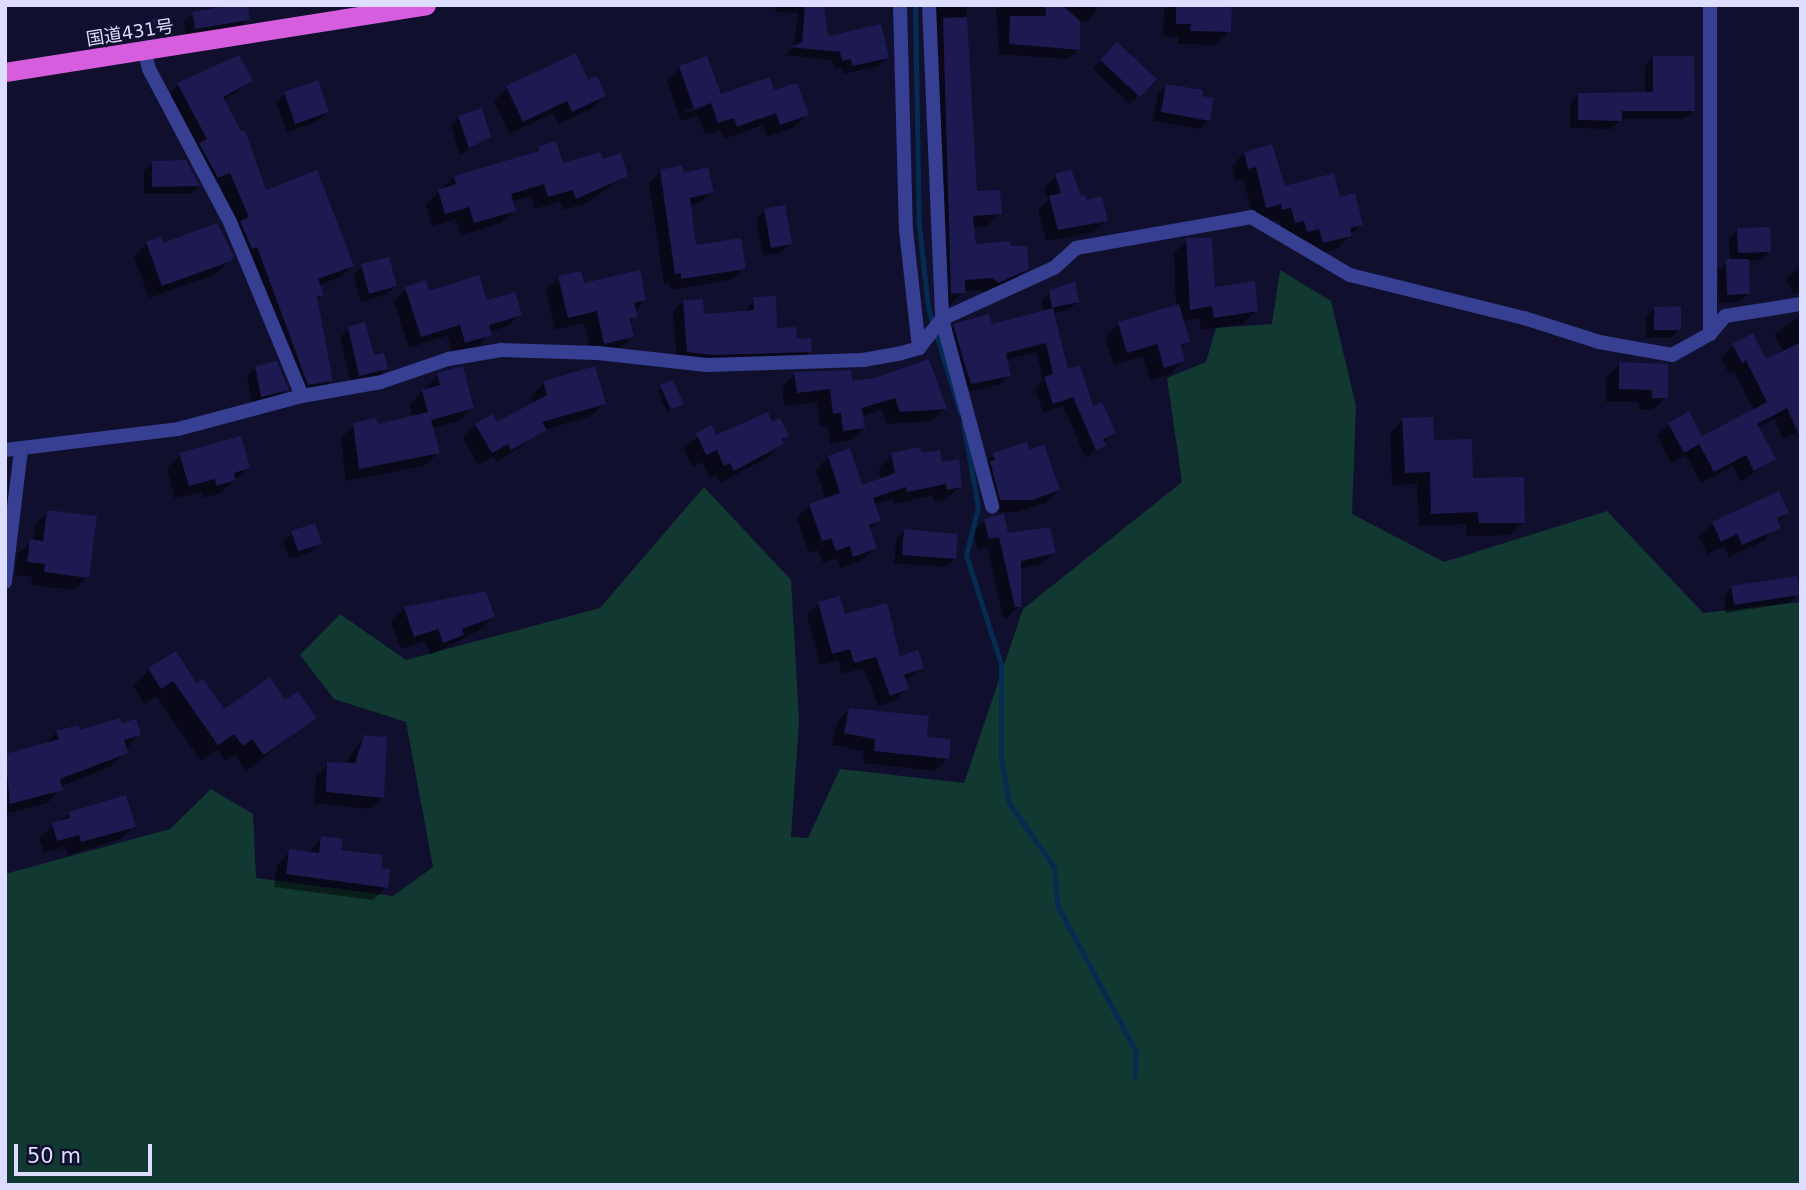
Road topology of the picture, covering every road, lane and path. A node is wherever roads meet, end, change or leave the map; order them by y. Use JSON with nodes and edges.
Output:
{"nodes":[{"id":1,"x":426,"y":5,"type":"edge"},
{"id":2,"x":900,"y":5,"type":"edge"},
{"id":3,"x":929,"y":5,"type":"edge"},
{"id":4,"x":1710,"y":5,"type":"edge"},
{"id":5,"x":145,"y":52,"type":"junction"},
{"id":6,"x":5,"y":72,"type":"edge"},
{"id":7,"x":1801,"y":304,"type":"edge"},
{"id":8,"x":942,"y":319,"type":"junction"},
{"id":9,"x":1710,"y":334,"type":"junction"},
{"id":10,"x":919,"y":348,"type":"junction"},
{"id":11,"x":302,"y":396,"type":"junction"},
{"id":12,"x":20,"y":449,"type":"junction"},
{"id":13,"x":5,"y":450,"type":"edge"},
{"id":14,"x":992,"y":506,"type":"dead end"},
{"id":15,"x":5,"y":582,"type":"edge"}],
"edges":[{"from":1,"to":5,"type":"highway","name":"国道431号"},
{"from":2,"to":10,"type":"street"},
{"from":3,"to":8,"type":"street"},
{"from":4,"to":9,"type":"street"},
{"from":5,"to":6,"type":"highway","name":"国道431号"},
{"from":5,"to":11,"type":"street"},
{"from":7,"to":9,"type":"street"},
{"from":8,"to":9,"type":"street"},
{"from":8,"to":10,"type":"street"},
{"from":8,"to":14,"type":"street"},
{"from":10,"to":11,"type":"street"},
{"from":11,"to":12,"type":"street"},
{"from":12,"to":13,"type":"street"},
{"from":12,"to":15,"type":"street"}]}
